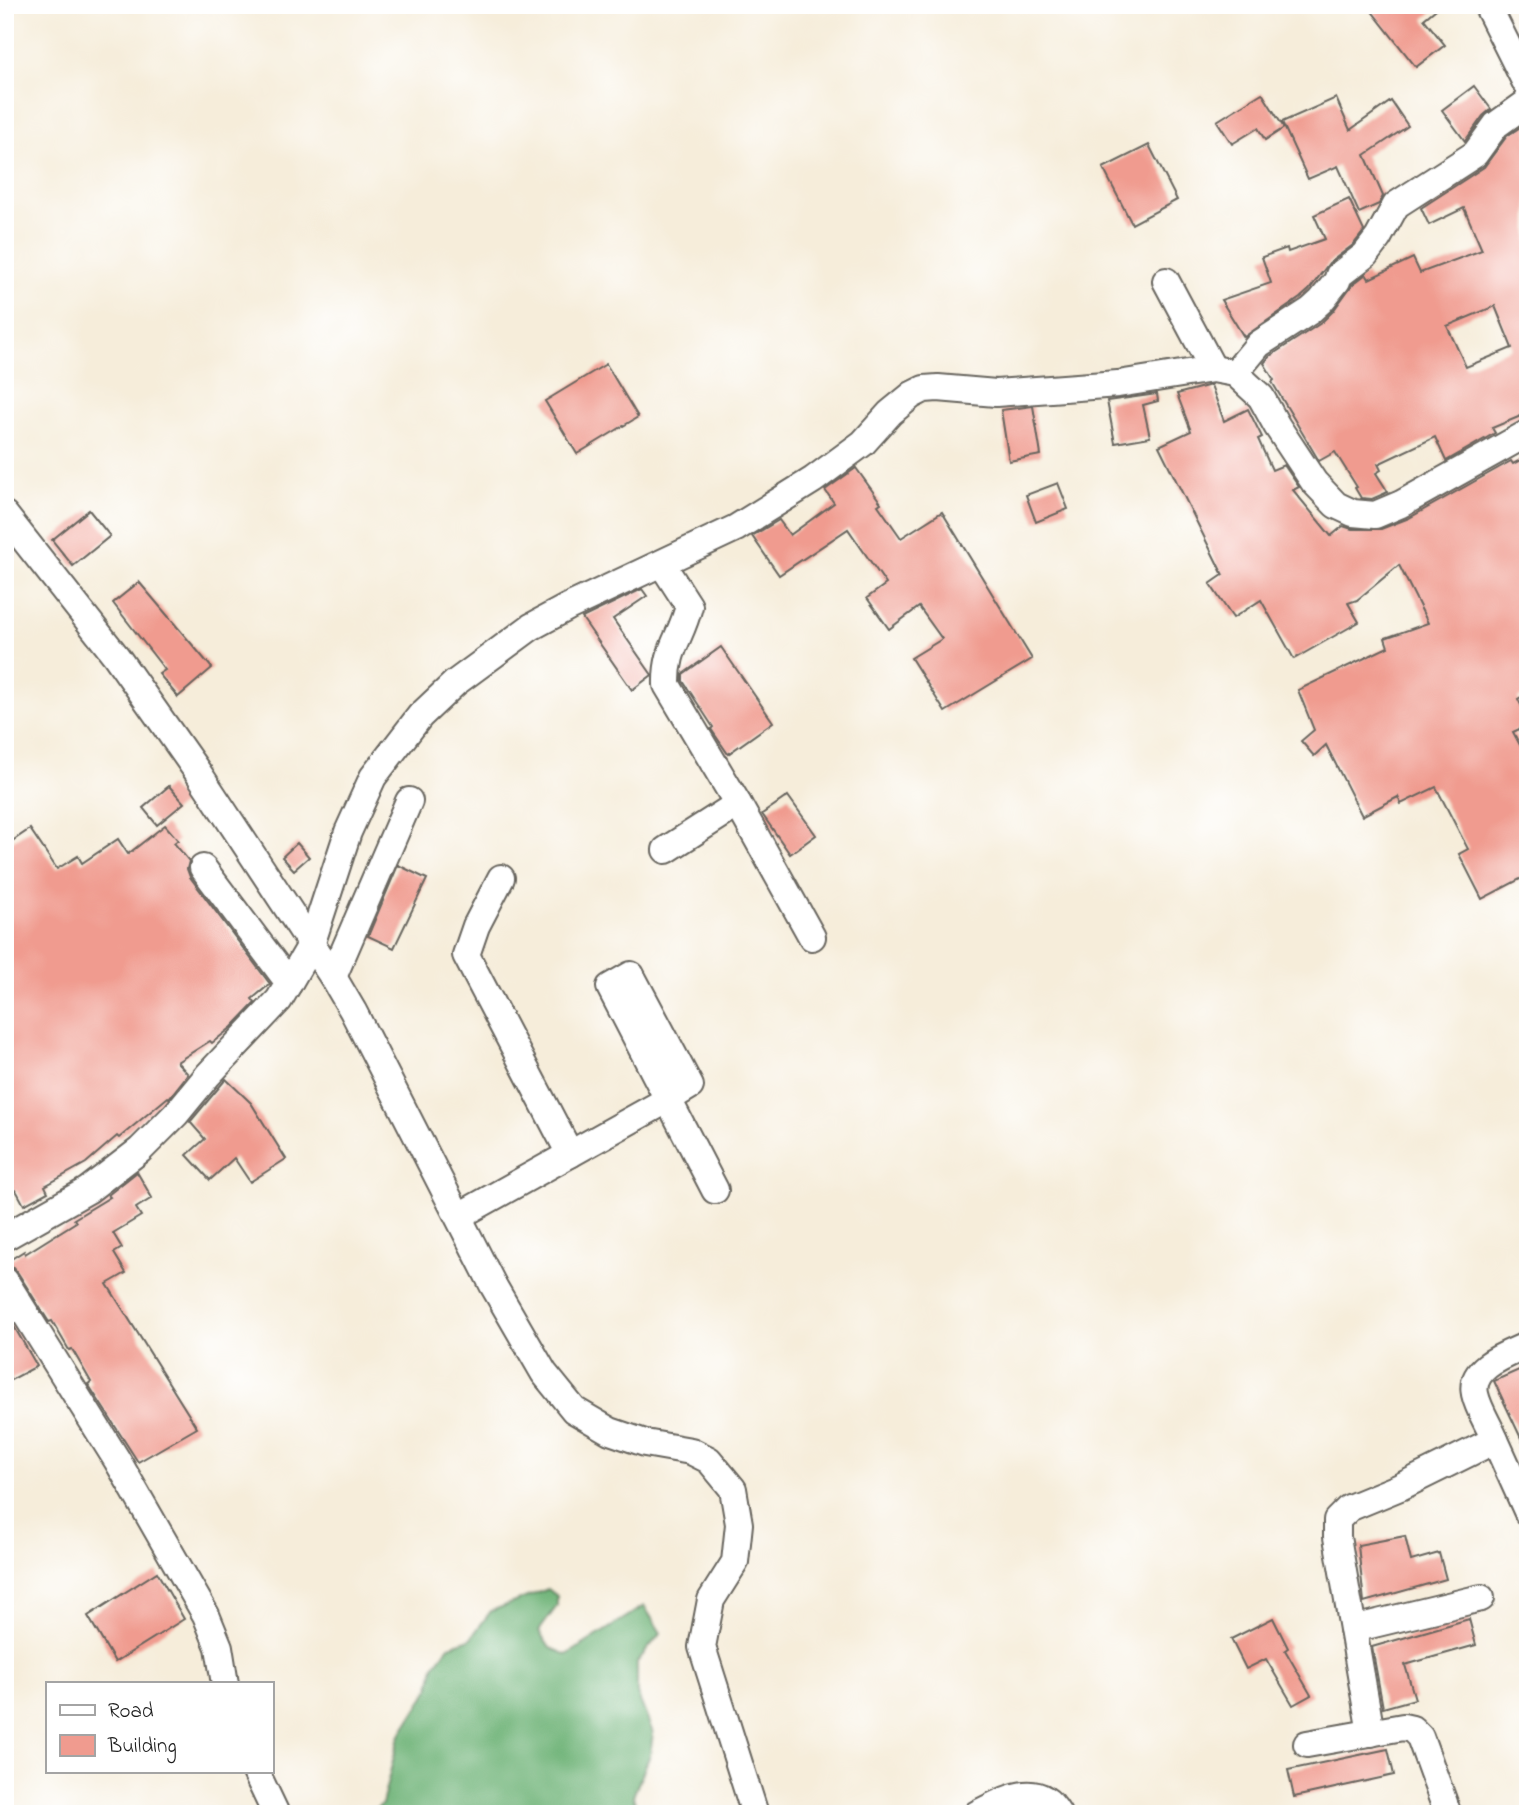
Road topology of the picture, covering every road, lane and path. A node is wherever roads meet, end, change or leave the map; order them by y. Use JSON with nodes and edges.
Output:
{"nodes":[{"id":1,"x":1487,"y":5,"type":"edge"},
{"id":2,"x":1528,"y":87,"type":"edge"},
{"id":3,"x":1528,"y":102,"type":"edge"},
{"id":4,"x":1166,"y":281,"type":"dead end"},
{"id":5,"x":1224,"y":371,"type":"junction"},
{"id":6,"x":1528,"y":433,"type":"edge"},
{"id":7,"x":5,"y":515,"type":"edge"},
{"id":8,"x":663,"y":564,"type":"junction"},
{"id":9,"x":409,"y":801,"type":"dead end"},
{"id":10,"x":738,"y":804,"type":"junction"},
{"id":11,"x":666,"y":850,"type":"dead end"},
{"id":12,"x":203,"y":868,"type":"dead end"},
{"id":13,"x":501,"y":878,"type":"dead end"},
{"id":14,"x":812,"y":937,"type":"dead end"},
{"id":15,"x":311,"y":945,"type":"junction"},
{"id":16,"x":333,"y":976,"type":"junction"},
{"id":17,"x":289,"y":983,"type":"junction"},
{"id":18,"x":570,"y":1154,"type":"junction"},
{"id":19,"x":715,"y":1189,"type":"dead end"},
{"id":20,"x":459,"y":1216,"type":"junction"},
{"id":21,"x":5,"y":1237,"type":"edge"},
{"id":22,"x":5,"y":1282,"type":"edge"},
{"id":23,"x":1528,"y":1345,"type":"edge"},
{"id":24,"x":1495,"y":1440,"type":"junction"},
{"id":25,"x":1528,"y":1513,"type":"edge"},
{"id":26,"x":1480,"y":1598,"type":"dead end"},
{"id":27,"x":1353,"y":1629,"type":"junction"},
{"id":28,"x":225,"y":1682,"type":"edge"},
{"id":29,"x":1371,"y":1733,"type":"junction"},
{"id":30,"x":1307,"y":1744,"type":"dead end"},
{"id":31,"x":256,"y":1773,"type":"edge"},
{"id":32,"x":276,"y":1814,"type":"edge"},
{"id":33,"x":755,"y":1814,"type":"edge"},
{"id":34,"x":976,"y":1814,"type":"edge"},
{"id":35,"x":1058,"y":1814,"type":"edge"},
{"id":36,"x":1448,"y":1814,"type":"edge"}],
"edges":[{"from":1,"to":2,"type":"street"},
{"from":3,"to":5,"type":"street"},
{"from":4,"to":5,"type":"street"},
{"from":5,"to":6,"type":"street"},
{"from":5,"to":8,"type":"street"},
{"from":7,"to":15,"type":"street"},
{"from":8,"to":10,"type":"street"},
{"from":8,"to":15,"type":"street"},
{"from":9,"to":16,"type":"street"},
{"from":10,"to":11,"type":"street"},
{"from":10,"to":14,"type":"street"},
{"from":12,"to":17,"type":"street"},
{"from":13,"to":18,"type":"street"},
{"from":15,"to":16,"type":"street"},
{"from":15,"to":17,"type":"street"},
{"from":16,"to":20,"type":"street"},
{"from":17,"to":21,"type":"street"},
{"from":18,"to":19,"type":"street"},
{"from":18,"to":20,"type":"street"},
{"from":20,"to":33,"type":"street"},
{"from":22,"to":28,"type":"street"},
{"from":23,"to":24,"type":"street"},
{"from":24,"to":25,"type":"street"},
{"from":24,"to":27,"type":"street"},
{"from":26,"to":27,"type":"street"},
{"from":27,"to":29,"type":"street"},
{"from":29,"to":30,"type":"street"},
{"from":29,"to":36,"type":"street"},
{"from":31,"to":32,"type":"street"},
{"from":34,"to":35,"type":"street"}]}
